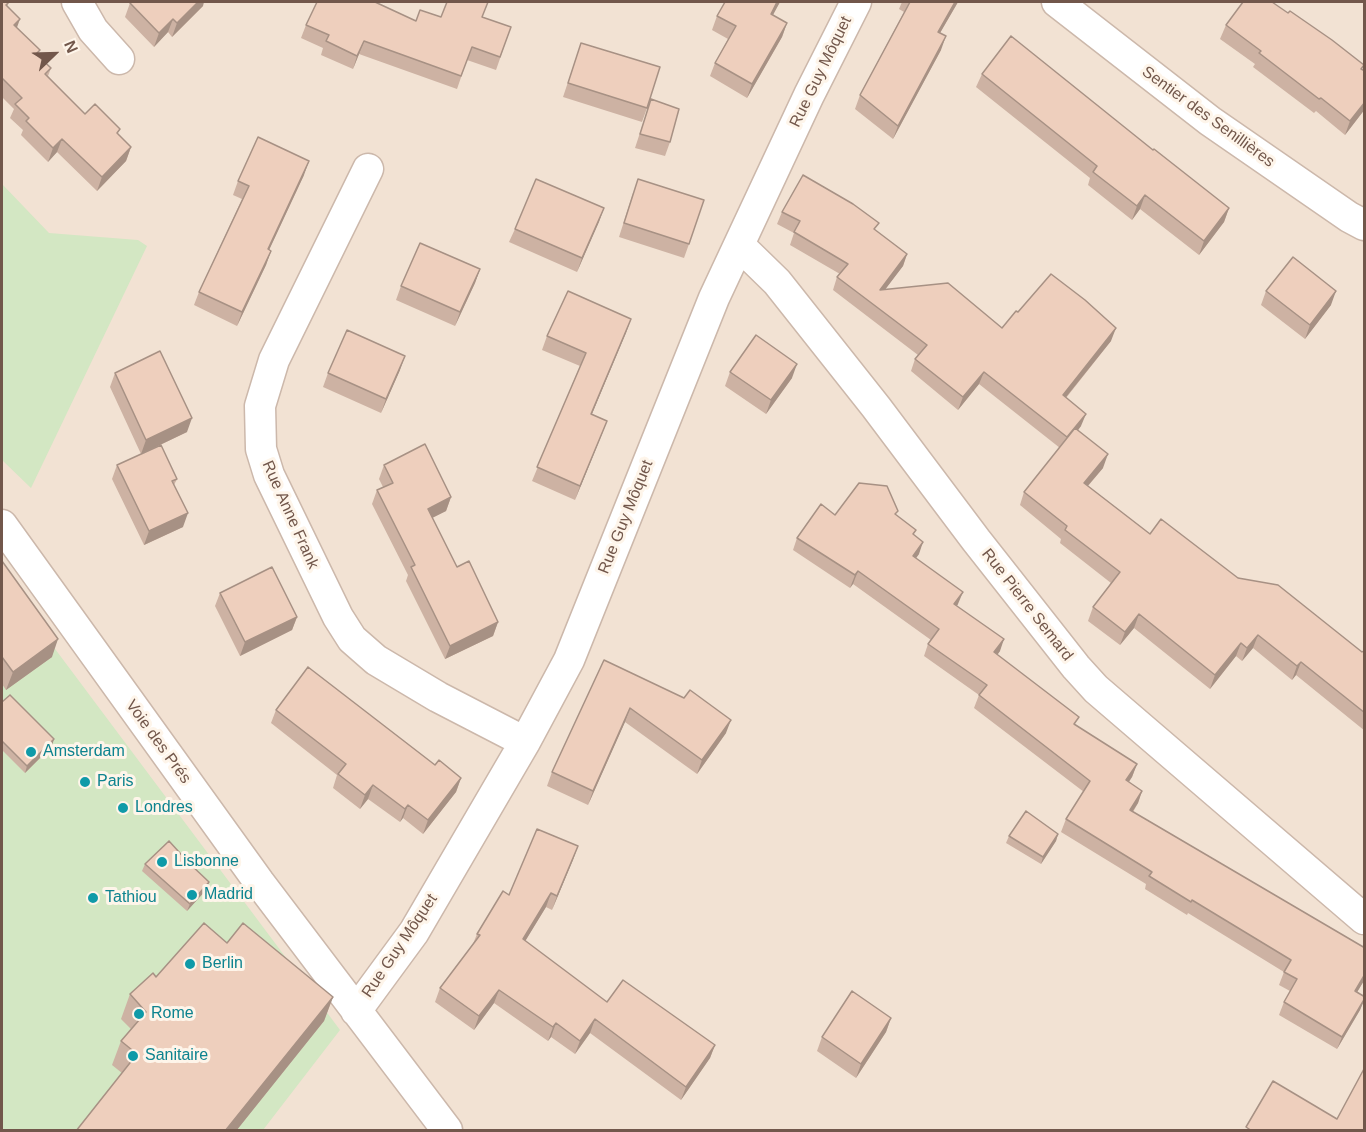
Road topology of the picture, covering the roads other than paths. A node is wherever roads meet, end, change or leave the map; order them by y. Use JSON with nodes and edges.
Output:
{"nodes":[{"id":1,"x":77,"y":2,"type":"edge"},
{"id":2,"x":856,"y":2,"type":"edge"},
{"id":3,"x":1057,"y":2,"type":"edge"},
{"id":4,"x":119,"y":59,"type":"dead end"},
{"id":5,"x":368,"y":169,"type":"dead end"},
{"id":6,"x":1365,"y":225,"type":"edge"},
{"id":7,"x":738,"y":245,"type":"junction"},
{"id":8,"x":2,"y":525,"type":"edge"},
{"id":9,"x":525,"y":742,"type":"junction"},
{"id":10,"x":1365,"y":919,"type":"edge"},
{"id":11,"x":356,"y":1011,"type":"junction"},
{"id":12,"x":447,"y":1131,"type":"edge"}],
"edges":[{"from":1,"to":4,"type":"street"},
{"from":2,"to":7,"type":"street","name":"Rue Guy Môquet"},
{"from":3,"to":6,"type":"street","name":"Sentier des Senillières"},
{"from":5,"to":9,"type":"street","name":"Rue Anne Frank"},
{"from":7,"to":9,"type":"street","name":"Rue Guy Môquet"},
{"from":7,"to":10,"type":"street","name":"Rue Pierre Semard"},
{"from":8,"to":11,"type":"street","name":"Voie des Prés"},
{"from":9,"to":11,"type":"street","name":"Rue Guy Môquet"},
{"from":11,"to":12,"type":"street","name":"Voie des Prés"}]}
